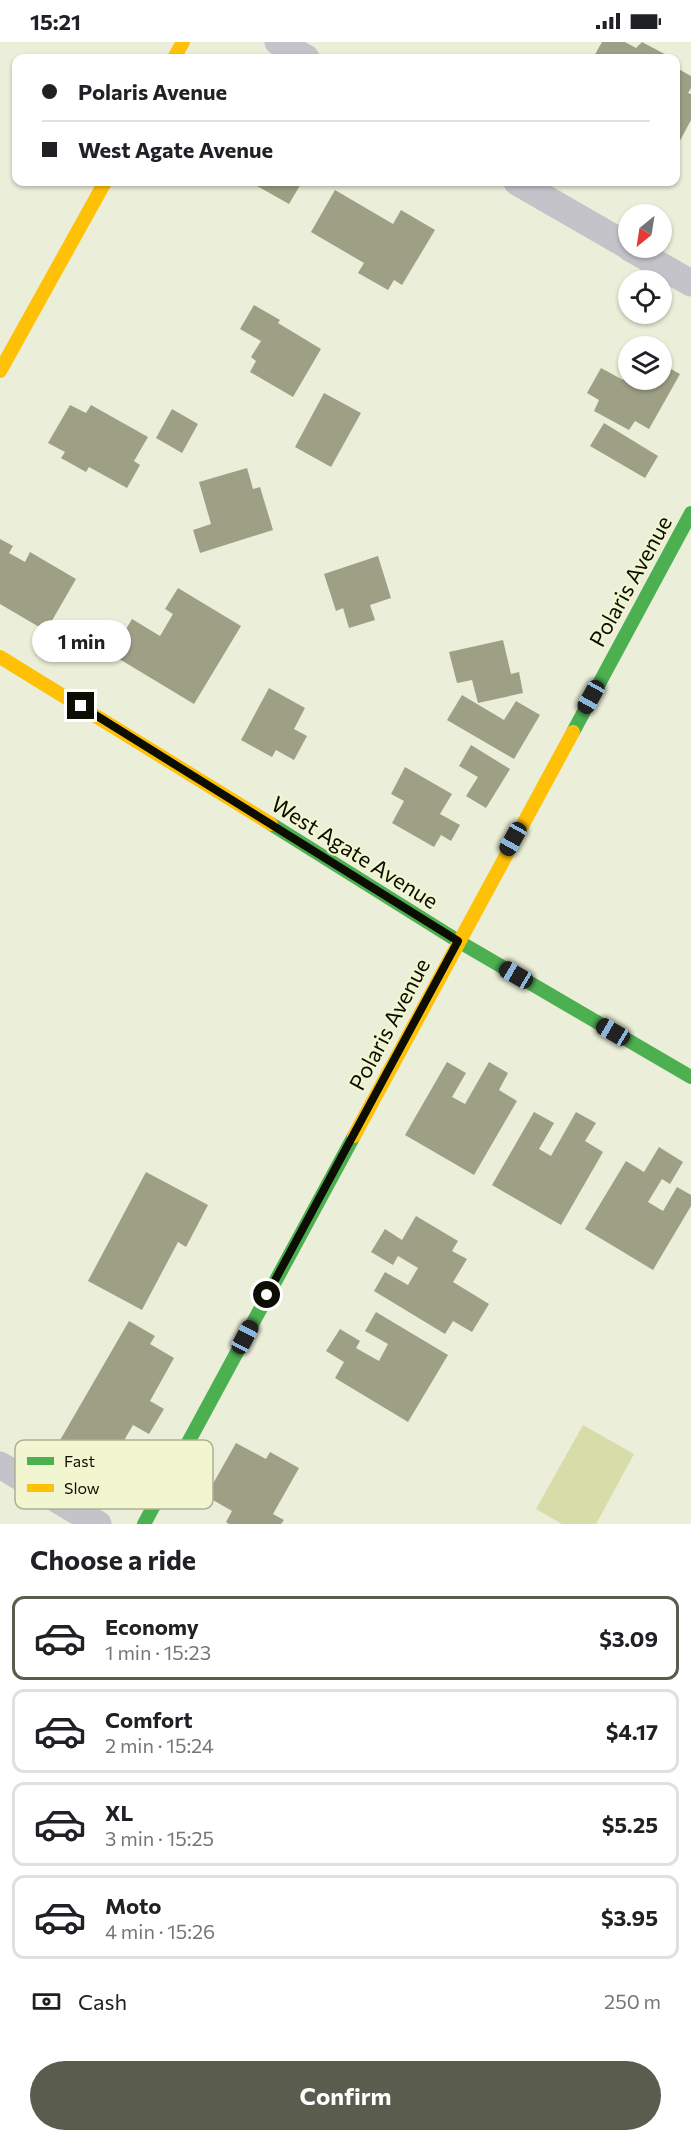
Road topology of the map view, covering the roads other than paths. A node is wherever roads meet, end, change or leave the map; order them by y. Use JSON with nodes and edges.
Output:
{"nodes":[{"id":1,"x":278,"y":42,"type":"edge"},
{"id":2,"x":299,"y":54,"type":"edge"},
{"id":3,"x":103,"y":186,"type":"edge"},
{"id":4,"x":524,"y":186,"type":"edge"},
{"id":5,"x":618,"y":241,"type":"edge"},
{"id":6,"x":648,"y":258,"type":"edge"},
{"id":7,"x":691,"y":283,"type":"edge"},
{"id":8,"x":0,"y":372,"type":"edge"},
{"id":9,"x":691,"y":513,"type":"edge"},
{"id":10,"x":0,"y":657,"type":"edge"},
{"id":11,"x":458,"y":941,"type":"junction"},
{"id":12,"x":691,"y":1077,"type":"edge"},
{"id":13,"x":189,"y":1440,"type":"edge"},
{"id":14,"x":0,"y":1465,"type":"edge"},
{"id":15,"x":15,"y":1474,"type":"edge"},
{"id":16,"x":73,"y":1509,"type":"edge"},
{"id":17,"x":152,"y":1509,"type":"edge"},
{"id":18,"x":98,"y":1524,"type":"edge"},
{"id":19,"x":144,"y":1524,"type":"edge"}],
"edges":[{"from":1,"to":2,"type":"street"},
{"from":3,"to":8,"type":"street"},
{"from":4,"to":5,"type":"street"},
{"from":6,"to":7,"type":"street"},
{"from":9,"to":11,"type":"street","name":"Polaris Avenue"},
{"from":10,"to":11,"type":"street","name":"West Agate Avenue"},
{"from":11,"to":12,"type":"street","name":"West Agate Avenue"},
{"from":11,"to":13,"type":"street","name":"Polaris Avenue"},
{"from":14,"to":15,"type":"street"},
{"from":16,"to":18,"type":"street"},
{"from":17,"to":19,"type":"street","name":"Polaris Avenue"}]}
